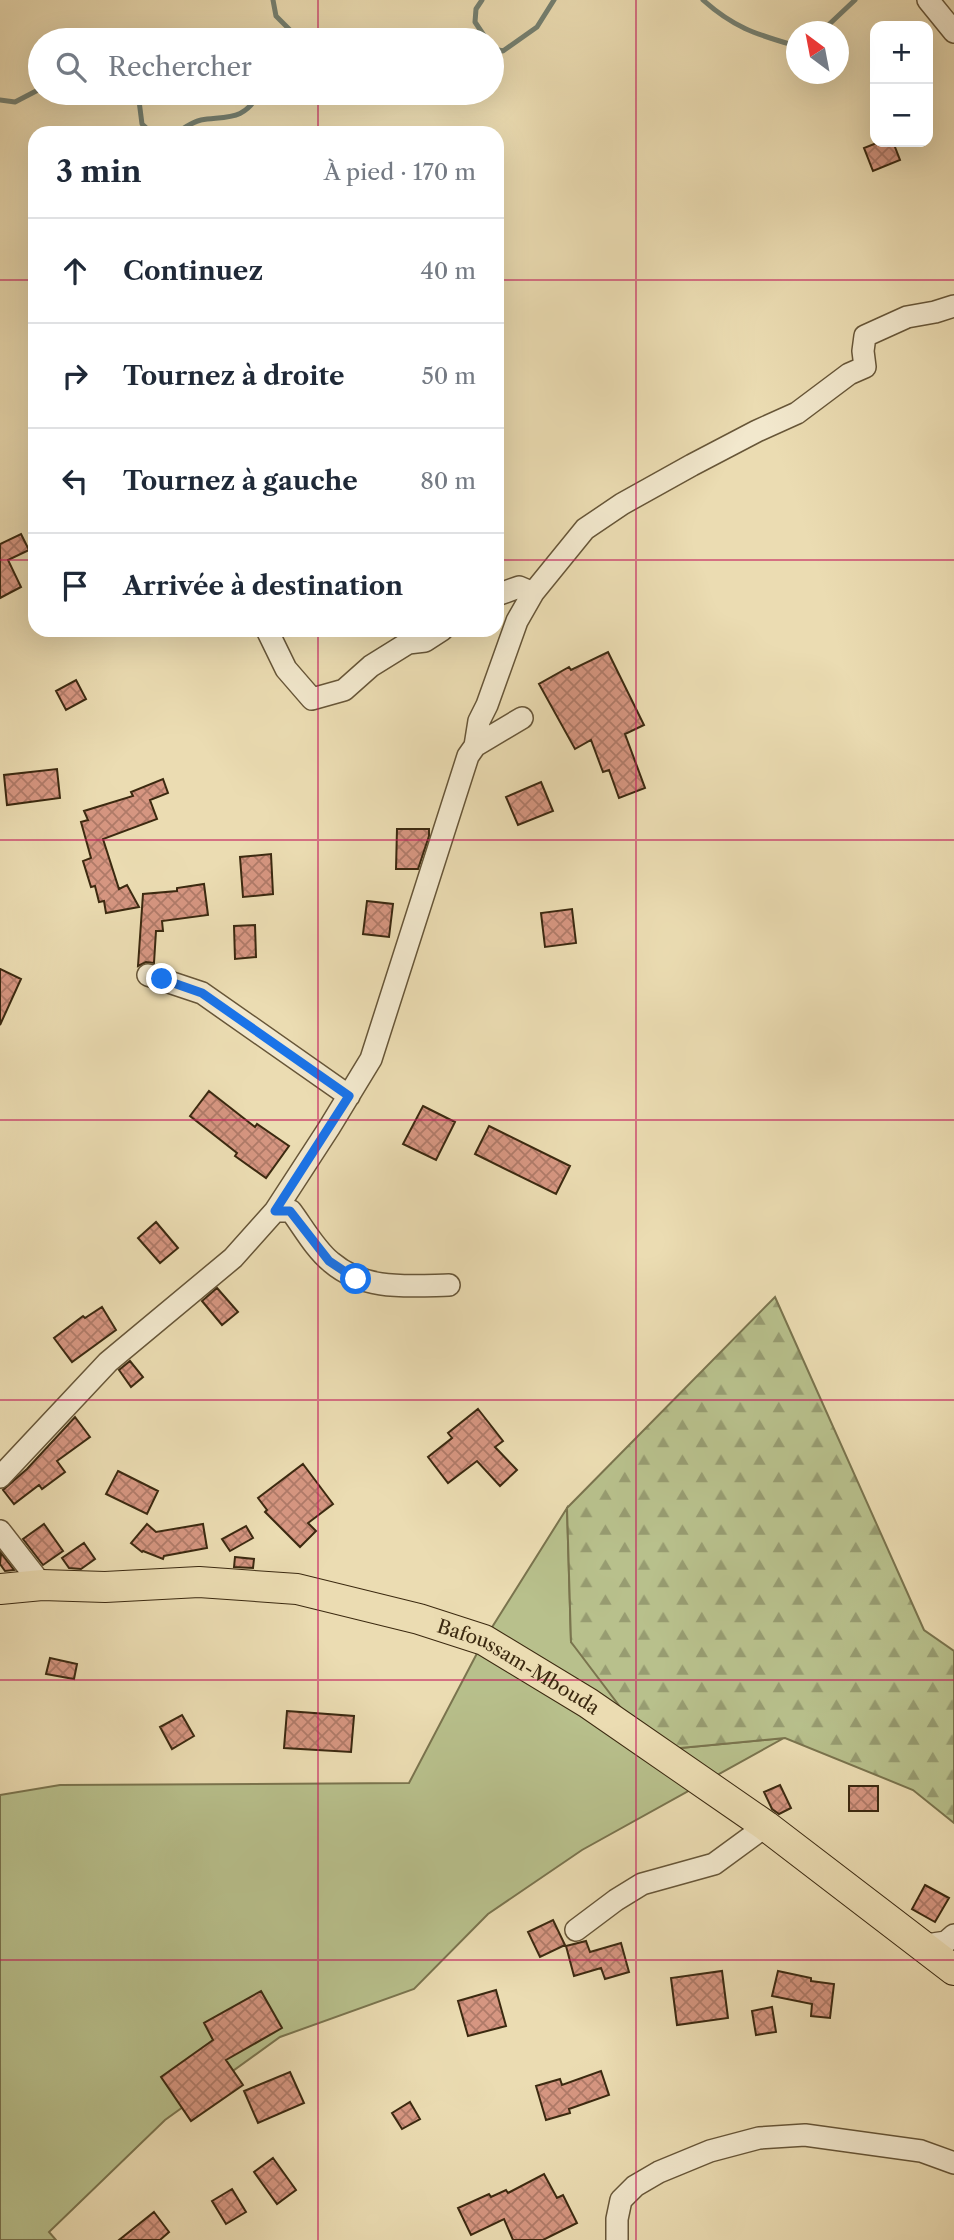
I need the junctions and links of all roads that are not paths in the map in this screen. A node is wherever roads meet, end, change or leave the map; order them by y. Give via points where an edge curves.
1 (928, 0) edge
2 (954, 32) edge
3 (954, 306) edge
4 (504, 592) edge
5 (533, 593) junction
6 (270, 637) edge
7 (431, 637) edge
8 (522, 719) dead end
9 (475, 746) junction
10 (148, 975) dead end
11 (349, 1096) junction
12 (275, 1211) junction
13 (449, 1285) dead end
14 (0, 1478) edge
15 (0, 1531) edge
16 (42, 1585) junction
17 (0, 1589) edge
18 (766, 1826) junction
19 (576, 1930) dead end
20 (954, 1935) edge
21 (920, 1946) junction
22 (954, 1970) edge
23 (954, 2163) edge
24 (617, 2240) edge

1 - 2 street
3 - 5 street via 907,317 865,336 865,367 797,414 692,465 585,529
4 - 5 street via 519,587
5 - 9 street via 517,621 479,721
6 - 7 street via 286,669 313,699 344,690 408,643
8 - 9 street
9 - 11 street via 371,1059
10 - 11 street via 202,993
11 - 12 street
12 - 13 street via 290,1211 329,1261 356,1279 387,1286
12 - 14 street via 233,1258 108,1362
15 - 16 street
16 - 17 highway, Bafoussam-Mbouda
16 - 18 highway, Bafoussam-Mbouda via 199,1582 297,1589 484,1640 588,1703
18 - 19 street via 714,1864 642,1884
18 - 21 highway, Bafoussam-Mbouda
20 - 21 street via 946,1942
21 - 22 highway, Bafoussam-Mbouda
23 - 24 street via 921,2151 805,2135 759,2138 710,2151 635,2186 621,2200

